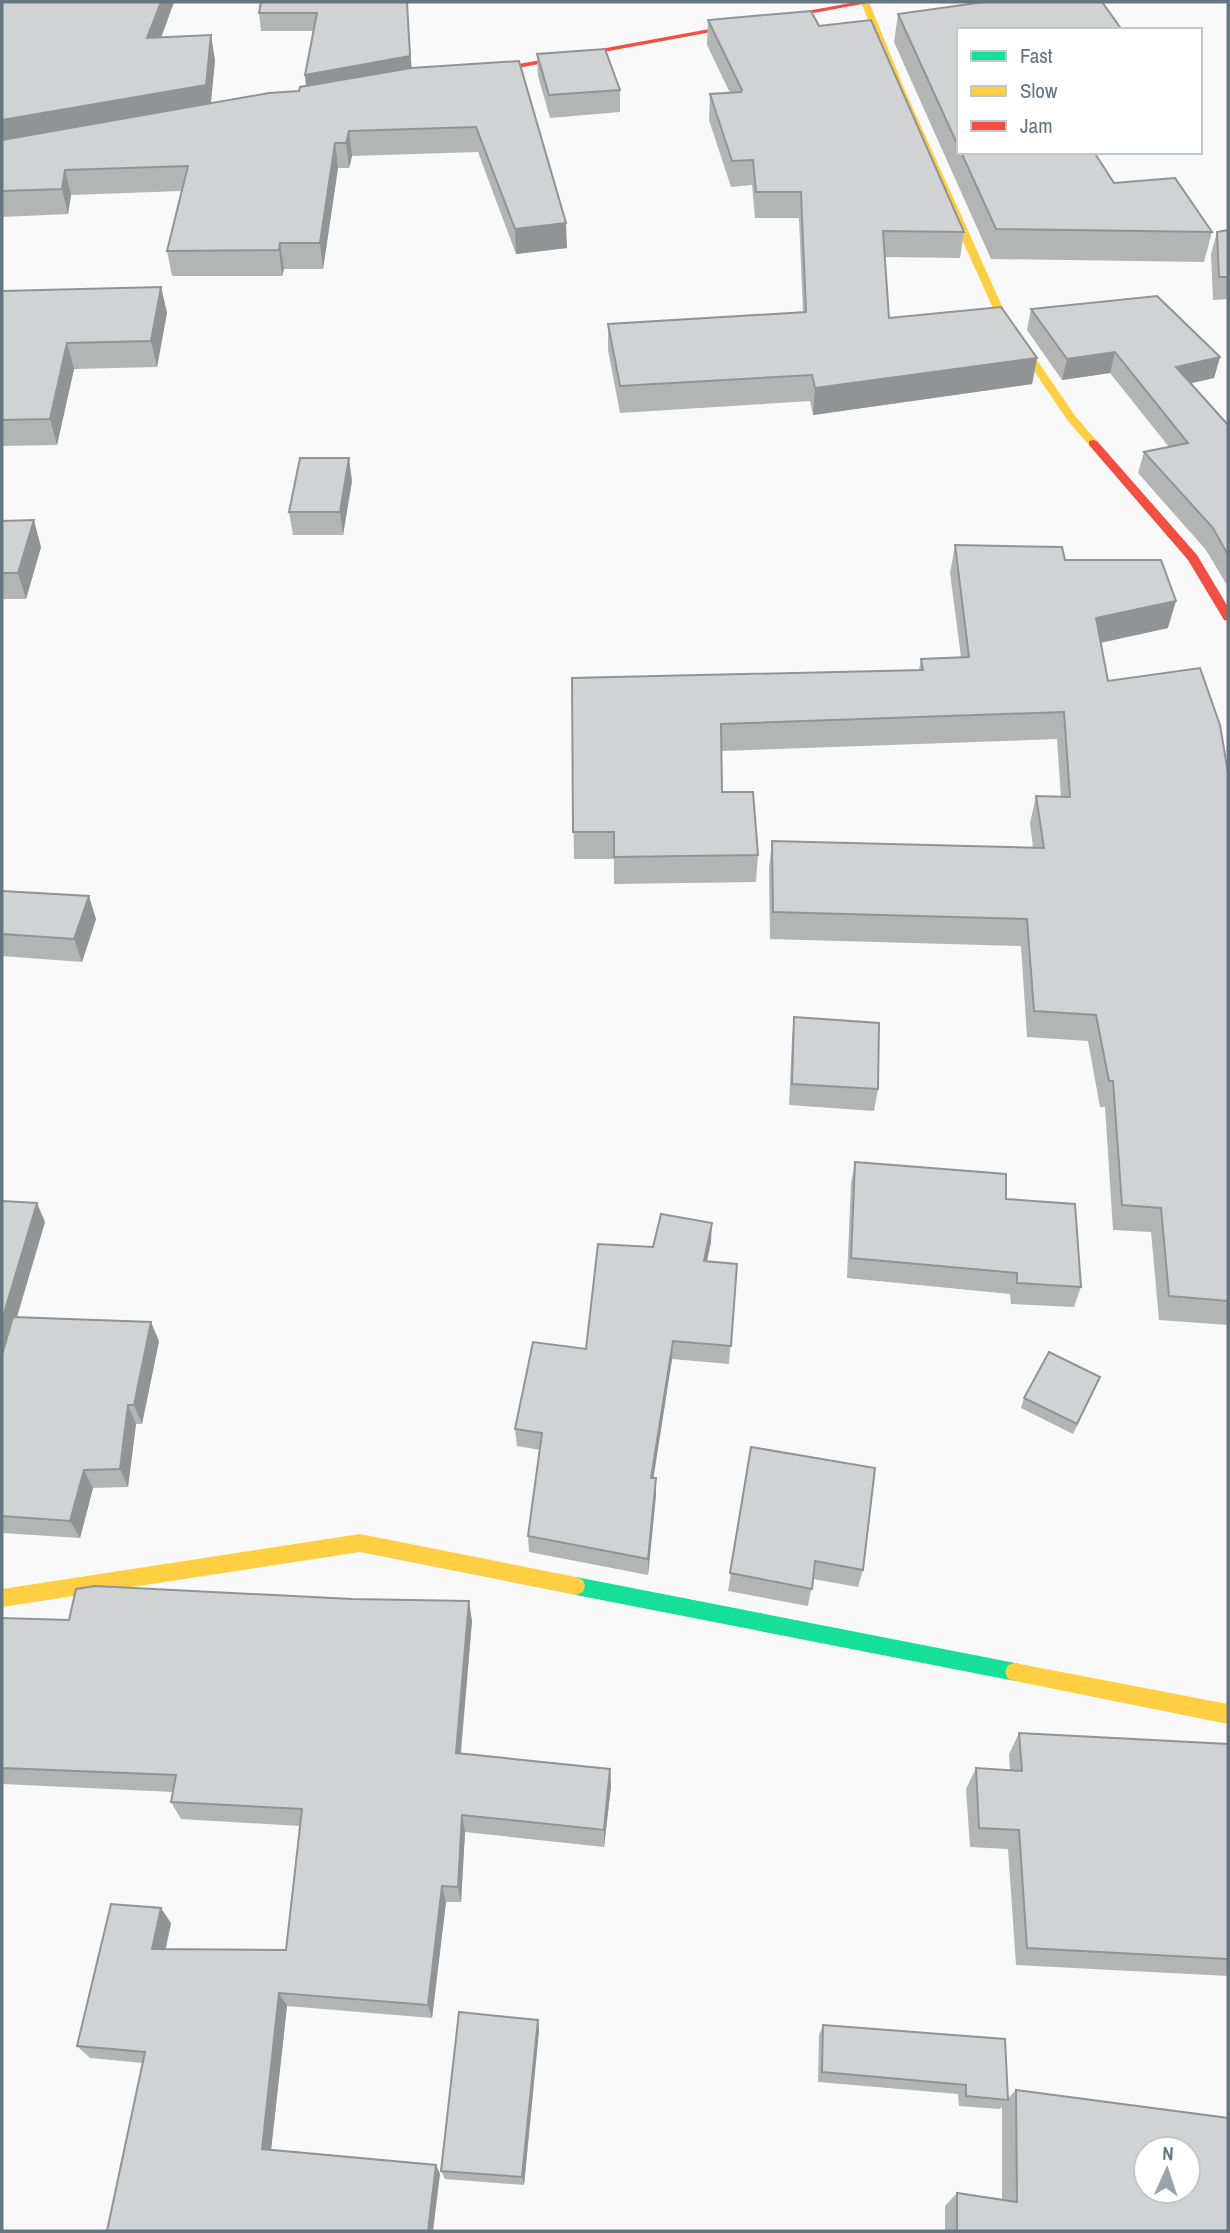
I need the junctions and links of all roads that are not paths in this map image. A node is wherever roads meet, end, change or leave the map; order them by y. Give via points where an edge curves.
1 (866, 3) edge
2 (454, 77) edge
3 (1228, 617) edge
4 (2, 1598) edge
5 (1228, 1714) edge

1 - 2 street
1 - 3 street via 901,93 1001,314 1072,419 1193,558
4 - 5 street via 360,1543

